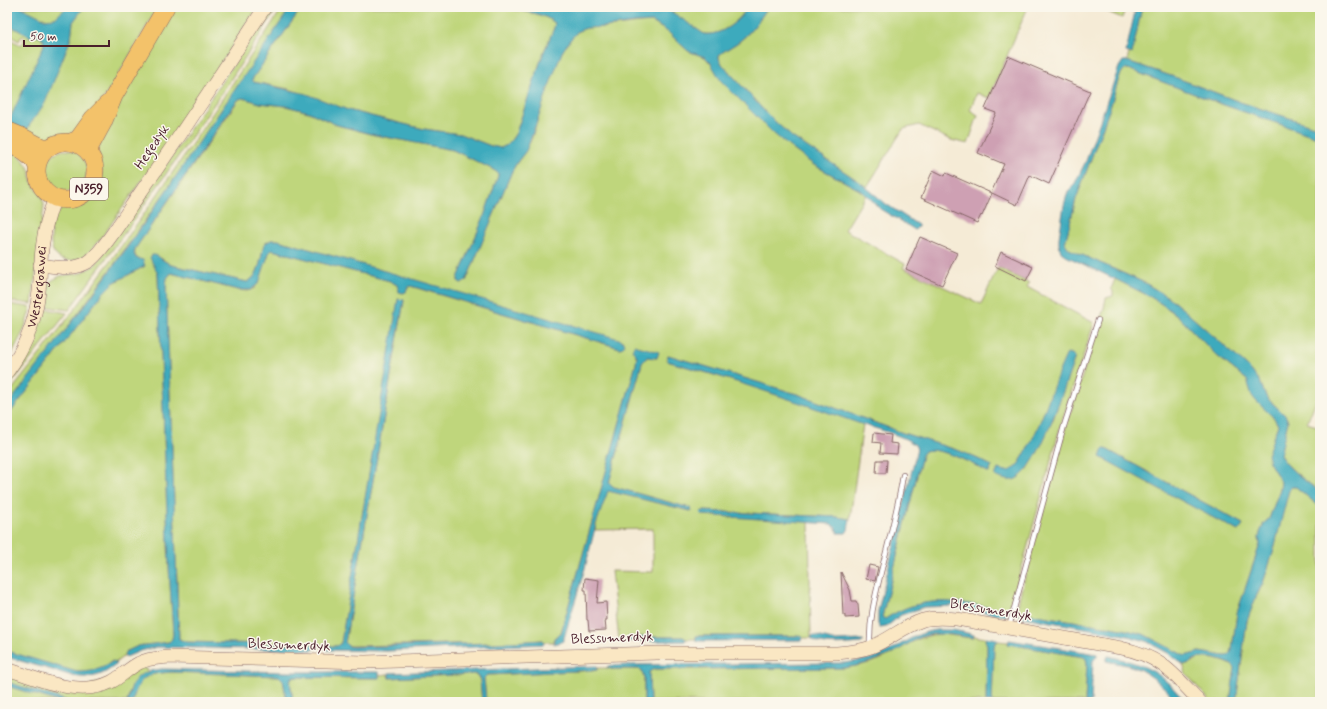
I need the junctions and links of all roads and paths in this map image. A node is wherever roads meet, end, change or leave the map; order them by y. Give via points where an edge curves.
1 (166, 7) edge
2 (266, 7) edge
3 (114, 96) junction
4 (7, 130) edge
5 (7, 138) edge
6 (70, 142) junction
7 (26, 146) junction
8 (49, 147) junction
9 (90, 153) junction
10 (37, 167) junction
11 (55, 198) junction
12 (40, 265) junction
13 (1098, 320) dead end
14 (7, 372) edge
15 (903, 475) dead end
16 (1008, 628) junction
17 (870, 647) junction
18 (7, 669) edge
19 (1200, 702) edge

1 - 3 highway
2 - 12 street, Hegedyk via 169,152 93,258 71,268
3 - 6 highway via 78,139
3 - 9 highway via 90,147
4 - 7 highway, N359 via 19,135
5 - 7 highway, N359
6 - 8 highway
6 - 9 highway
7 - 8 highway, N359
7 - 10 highway, N359
8 - 10 highway via 41,156
9 - 11 highway, N359 via 94,160 95,175 89,189 70,200
10 - 11 highway, N359 via 39,182 43,189
11 - 12 street, Westergoawei via 46,224
12 - 14 street, Westergoawei via 35,312 23,347
13 - 16 lane via 1064,426
15 - 17 lane via 870,622
16 - 17 street, Blessumerdyk via 956,619 923,620
16 - 19 street, Blessumerdyk via 1121,648 1152,657 1168,668
17 - 18 street, Blessumerdyk via 837,653 657,653 365,662 169,657 140,662 113,681 89,688 60,685

